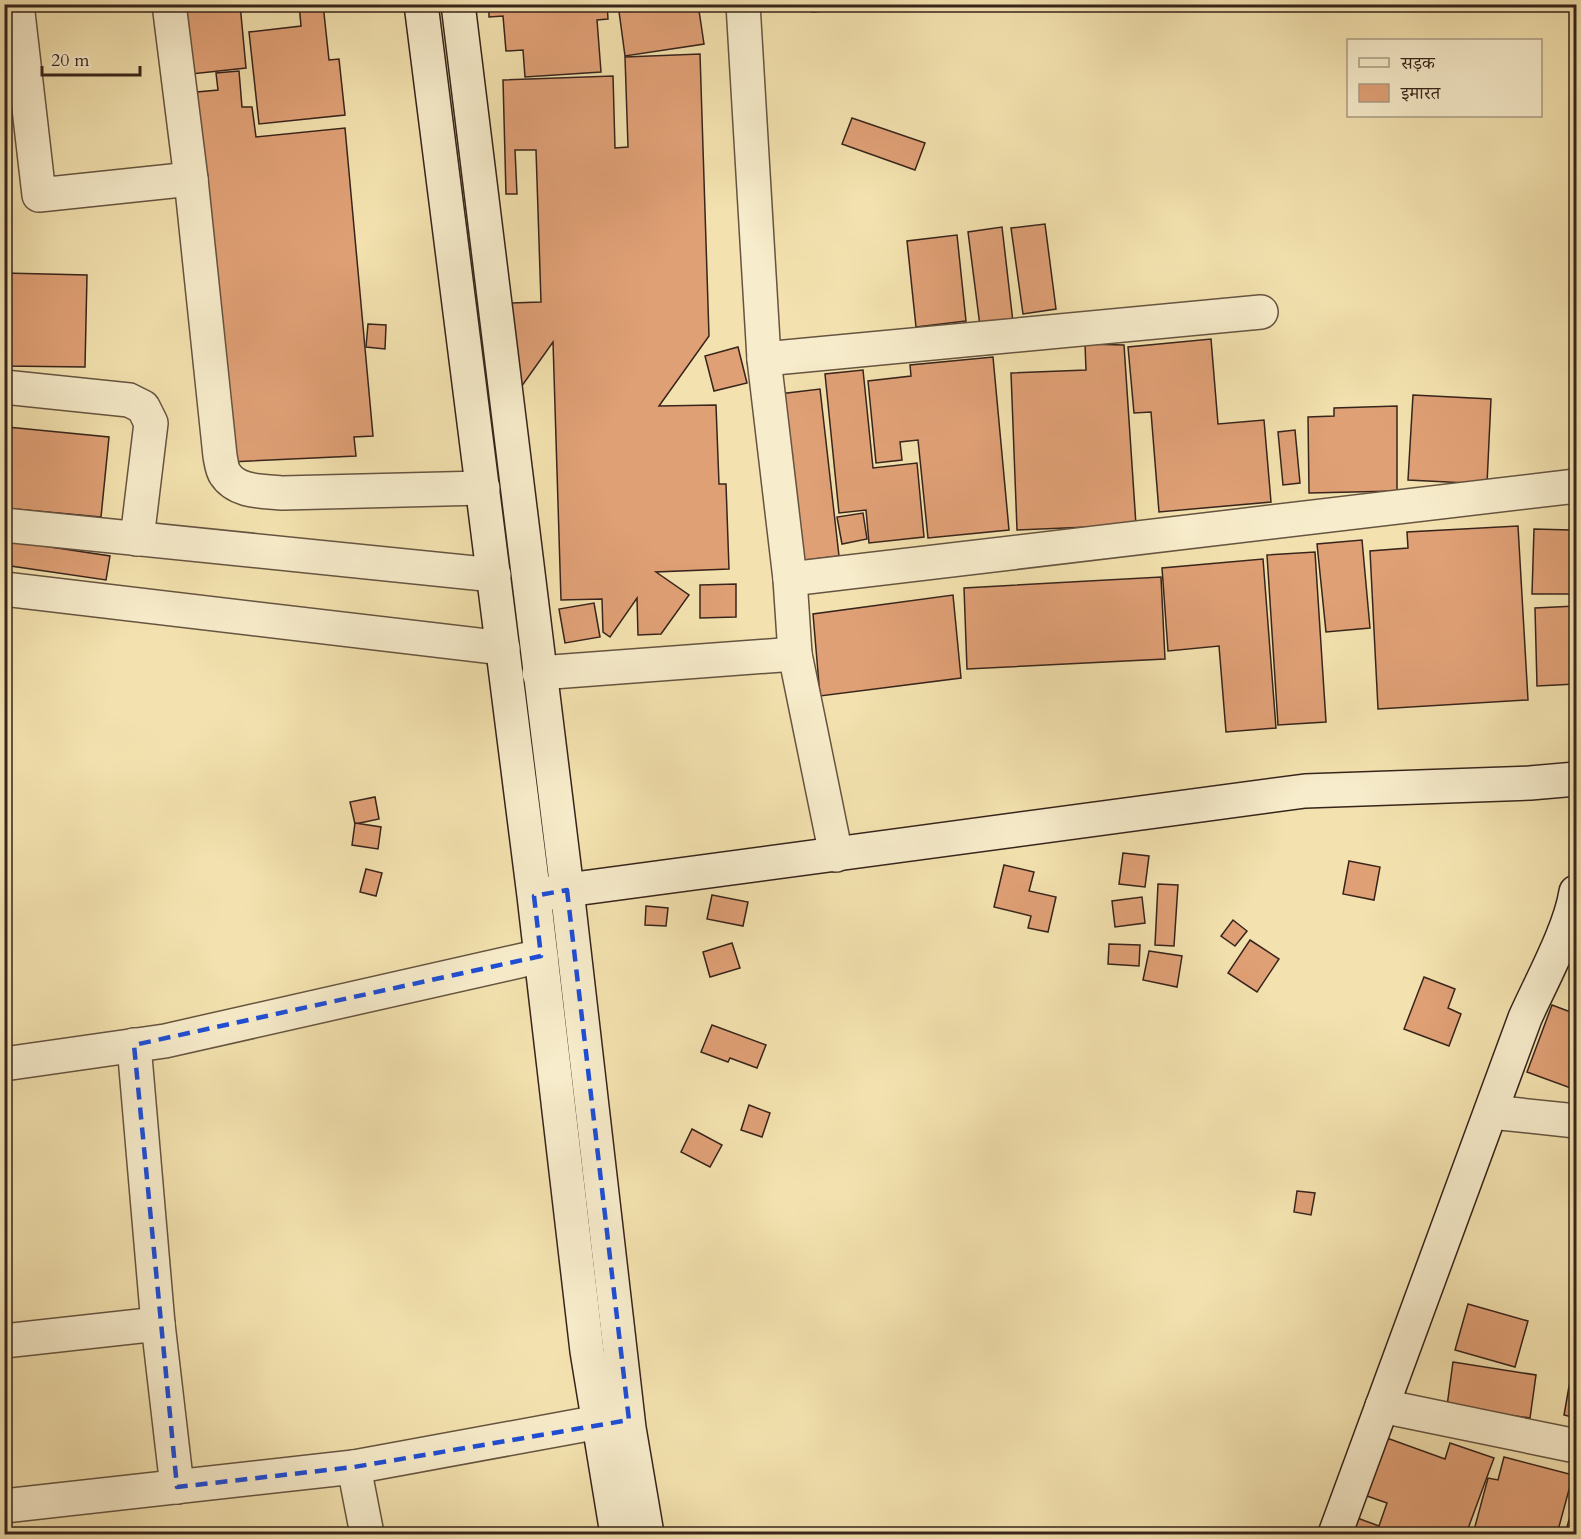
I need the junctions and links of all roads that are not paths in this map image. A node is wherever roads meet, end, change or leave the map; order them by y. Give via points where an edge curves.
1 (17, 4) edge
2 (169, 4) edge
3 (421, 4) edge
4 (458, 4) edge
5 (743, 4) edge
6 (15, 71) edge
7 (191, 179) junction
8 (1261, 312) dead end
9 (764, 359) junction
10 (4, 387) edge
11 (1576, 486) edge
12 (483, 488) junction
13 (4, 525) edge
14 (137, 539) junction
15 (494, 575) junction
16 (790, 579) junction
17 (4, 589) edge
18 (503, 648) junction
19 (795, 654) junction
20 (539, 673) junction
21 (1576, 779) edge
22 (836, 855) junction
23 (567, 890) junction
24 (1576, 892) edge
25 (534, 897) junction
26 (541, 956) junction
27 (134, 1046) junction
28 (4, 1064) edge
29 (1491, 1112) junction
30 (1576, 1121) edge
31 (158, 1324) junction
32 (4, 1341) edge
33 (1382, 1406) junction
34 (614, 1421) junction
35 (1576, 1446) edge
36 (354, 1467) junction
37 (177, 1487) junction
38 (4, 1506) edge
39 (368, 1534) edge
40 (617, 1534) edge
41 (647, 1534) edge
42 (1335, 1534) edge

1 - 6 street
2 - 7 street
3 - 12 street
4 - 20 street
5 - 9 street
6 - 7 street via 39,195
7 - 12 street via 225,475 239,487 283,493
8 - 9 street
9 - 16 street
10 - 14 street via 129,400 143,407 151,423
11 - 16 street
12 - 15 street
13 - 14 street
14 - 15 street
15 - 18 street
16 - 19 street
17 - 18 street
18 - 25 street
19 - 20 street
19 - 22 street
20 - 23 street
21 - 22 street via 1305,791
22 - 23 street
23 - 25 street
23 - 34 street
24 - 29 street
25 - 26 street
26 - 27 street
26 - 34 street via 587,1351
27 - 28 street
27 - 31 street
29 - 30 street
29 - 33 street
31 - 32 street
31 - 37 street
33 - 35 street
33 - 42 street
34 - 36 street
34 - 40 street
34 - 41 street
36 - 37 street
36 - 39 street
37 - 38 street

